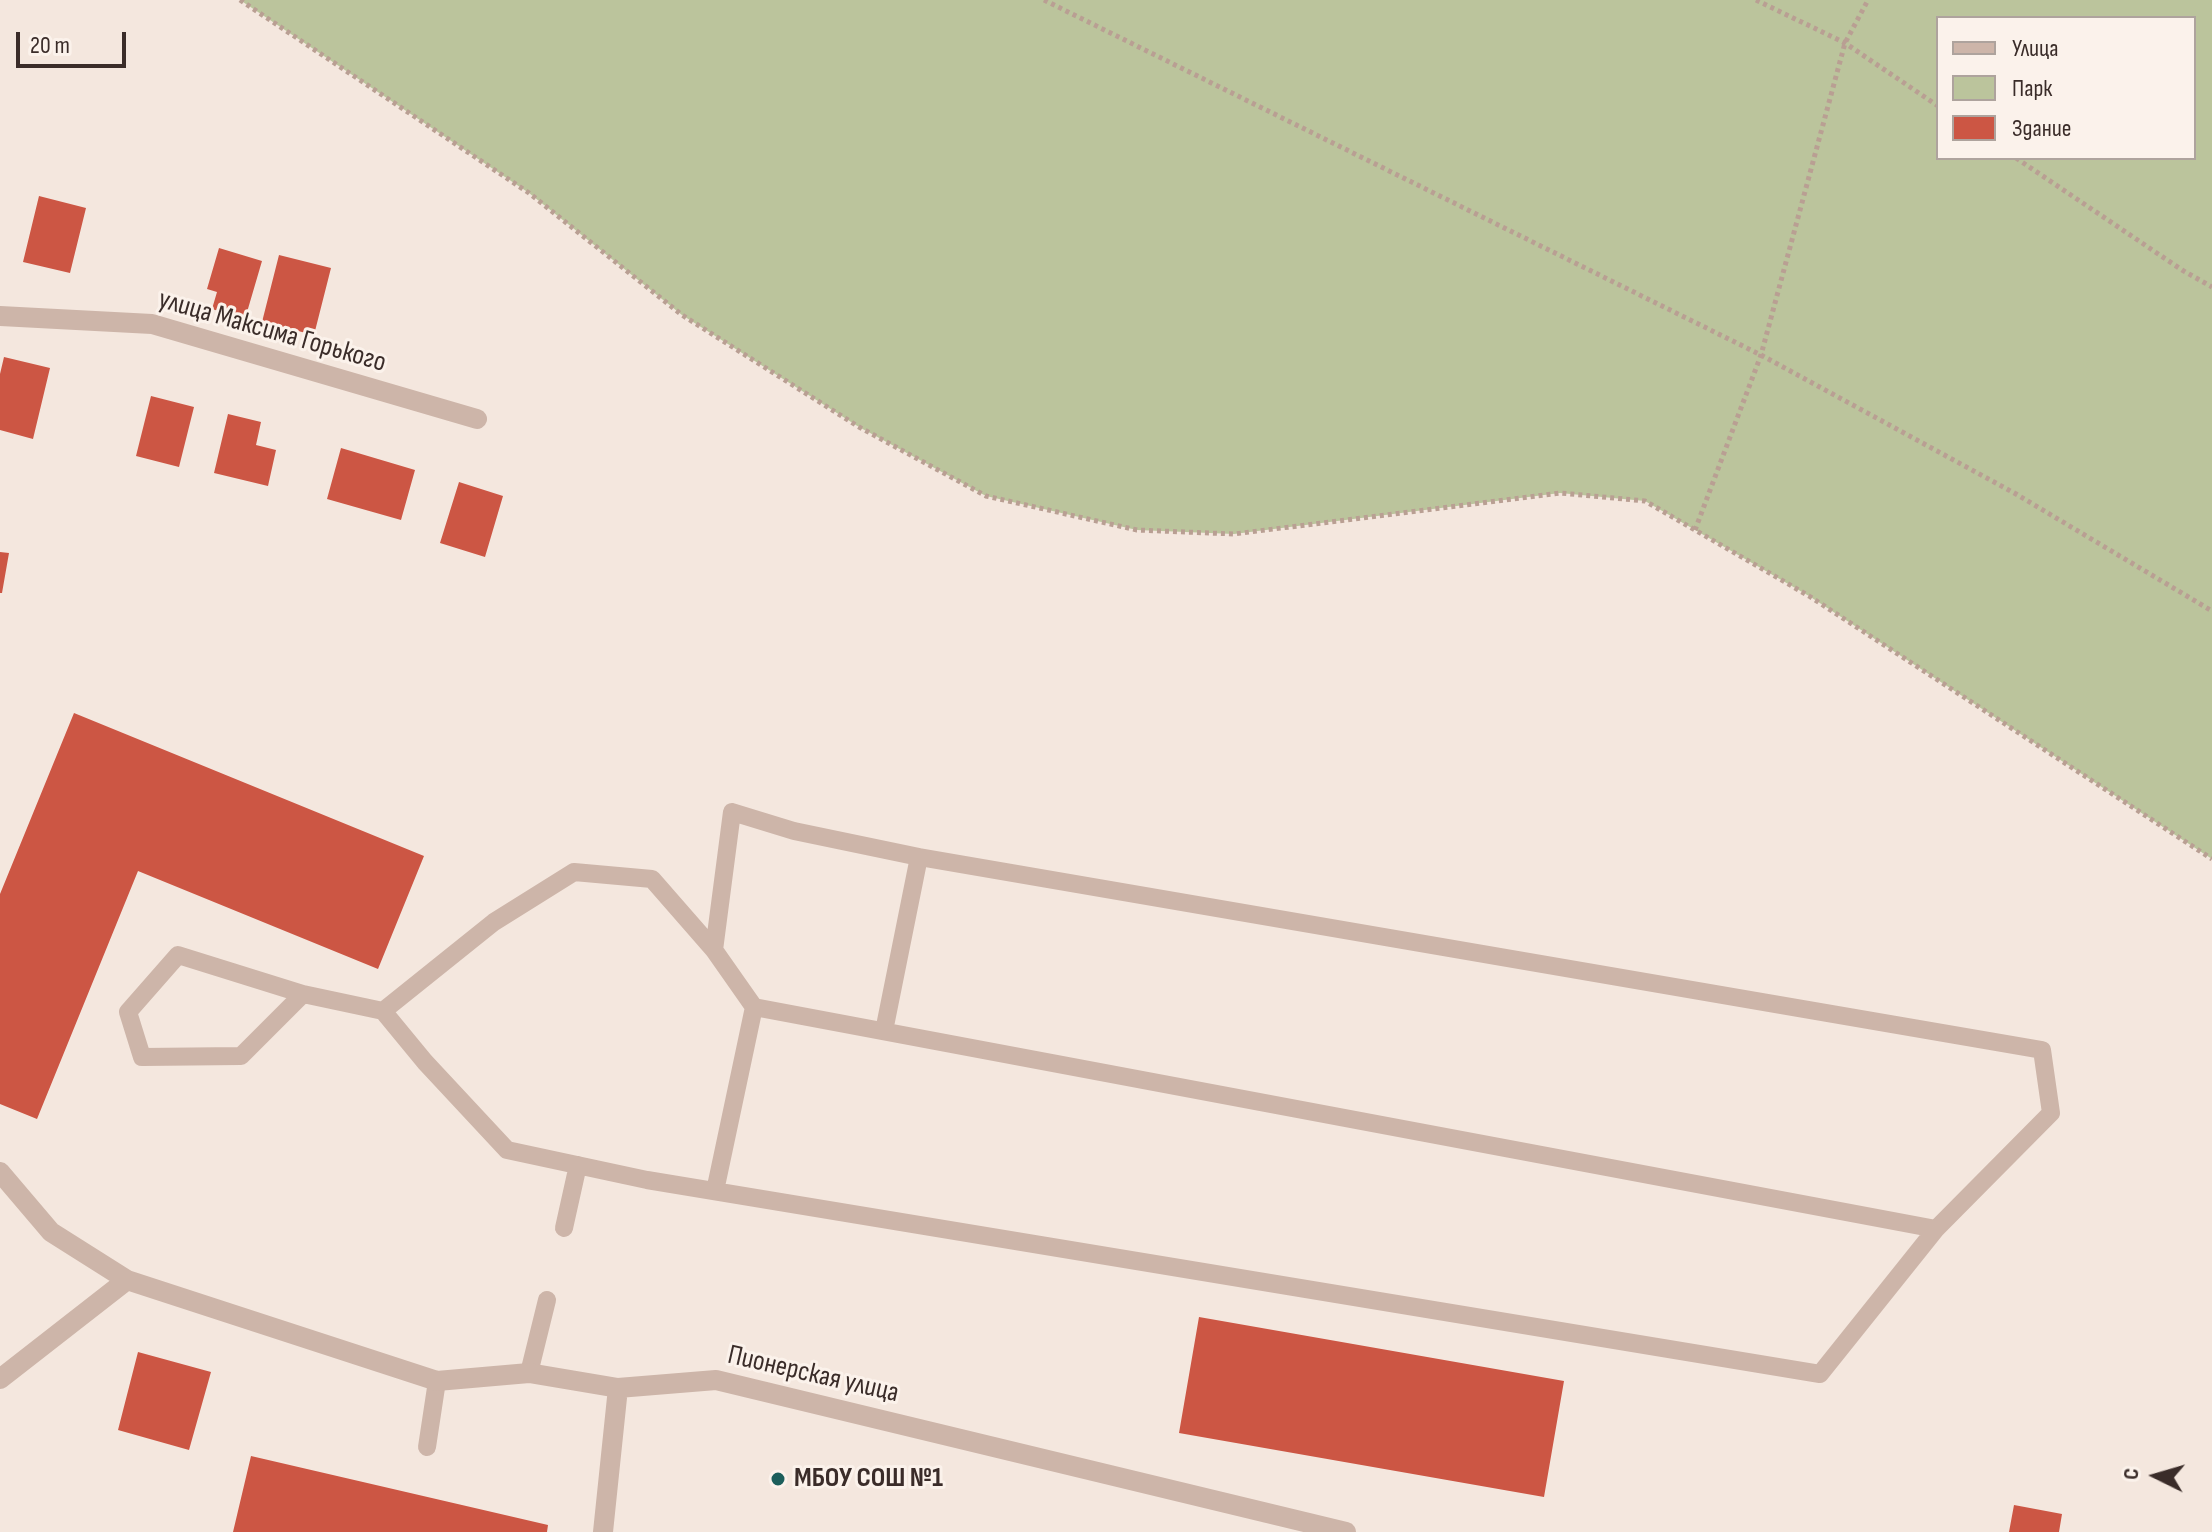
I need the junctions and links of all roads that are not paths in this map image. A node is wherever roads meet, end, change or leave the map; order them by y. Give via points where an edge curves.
1 (0, 316) edge
2 (477, 419) dead end
3 (919, 857) junction
4 (714, 950) junction
5 (303, 994) junction
6 (754, 1007) junction
7 (383, 1011) junction
8 (884, 1031) junction
9 (578, 1165) junction
10 (0, 1172) edge
11 (715, 1191) junction
12 (564, 1228) dead end
13 (1936, 1229) junction
14 (127, 1280) junction
15 (547, 1300) dead end
16 (529, 1373) junction
17 (0, 1379) edge
18 (437, 1381) junction
19 (618, 1388) junction
20 (427, 1447) dead end
21 (603, 1532) edge
22 (1346, 1532) edge

1 - 2 street, улица Максима Горького via 152,324
3 - 4 lane via 732,812
3 - 8 lane
3 - 13 lane via 2042,1050 2051,1113
4 - 6 lane
4 - 7 lane via 652,879 574,872 494,922
5 - 5 lane via 178,955 128,1012 142,1057 241,1056
5 - 7 lane
6 - 8 lane
6 - 11 lane
7 - 9 lane via 507,1150
8 - 13 lane
9 - 11 lane
9 - 12 lane
10 - 14 street, Пионерская улица via 51,1232
11 - 13 lane via 1820,1374
14 - 17 street
14 - 18 street, Пионерская улица
15 - 16 lane
16 - 18 street, Пионерская улица
16 - 19 street, Пионерская улица
18 - 20 lane
19 - 21 street
19 - 22 street, Пионерская улица via 716,1380

